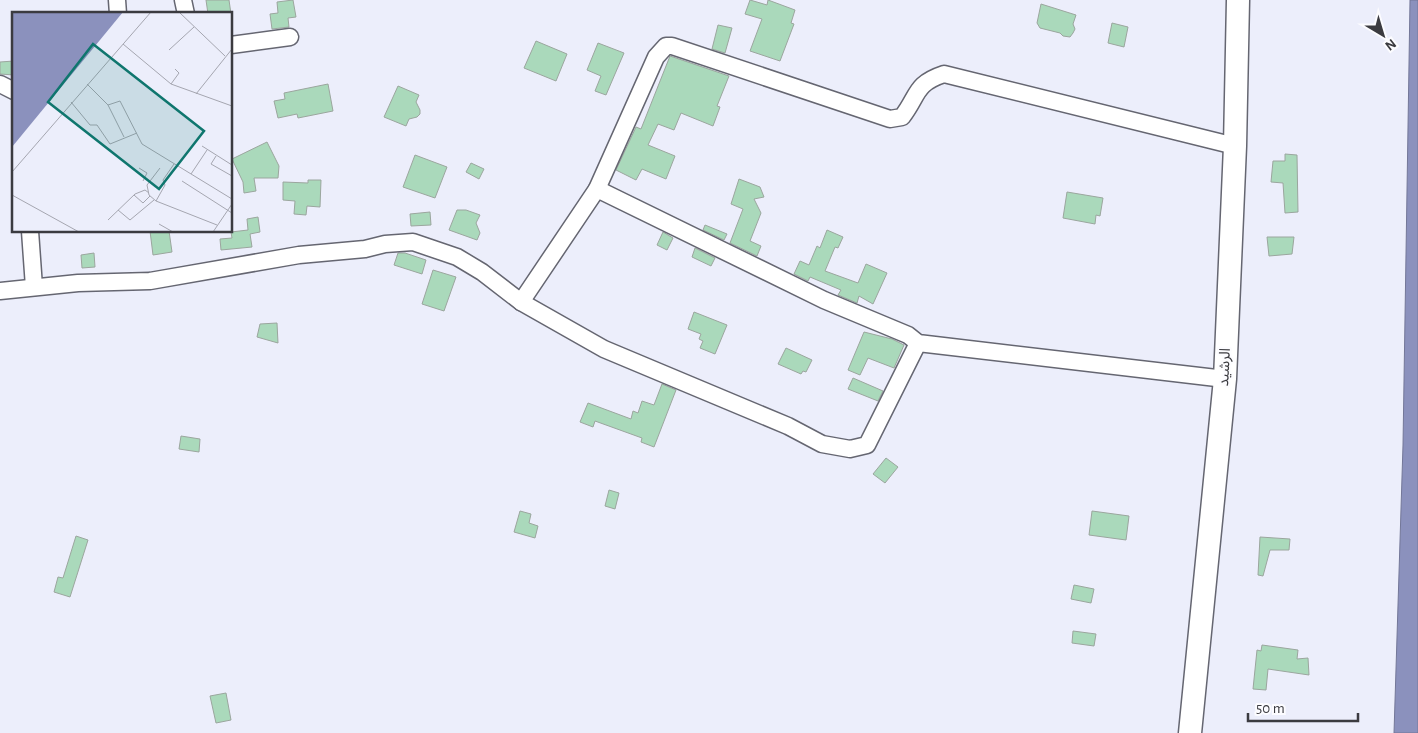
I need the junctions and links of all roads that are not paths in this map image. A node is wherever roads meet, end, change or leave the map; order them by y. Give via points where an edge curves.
1 (1238, 0) edge
2 (290, 37) dead end
3 (232, 45) edge
4 (0, 84) edge
5 (12, 90) edge
6 (1235, 146) junction
7 (597, 189) junction
8 (30, 232) edge
9 (34, 286) junction
10 (0, 291) edge
11 (520, 302) junction
12 (918, 343) junction
13 (1224, 379) junction
14 (1190, 733) edge

1 - 6 main road, الرشيد
2 - 3 street
4 - 5 street
6 - 7 street via 944,74 924,83 902,117 890,120 666,46 656,57
6 - 13 main road, الرشيد
7 - 11 street
7 - 12 street
8 - 9 street
9 - 10 street
9 - 11 street via 150,281 299,255 365,250 385,244 413,242 457,257
11 - 12 street via 604,350 788,426 822,444 850,449 867,445
12 - 13 street
13 - 14 main road, الرشيد

